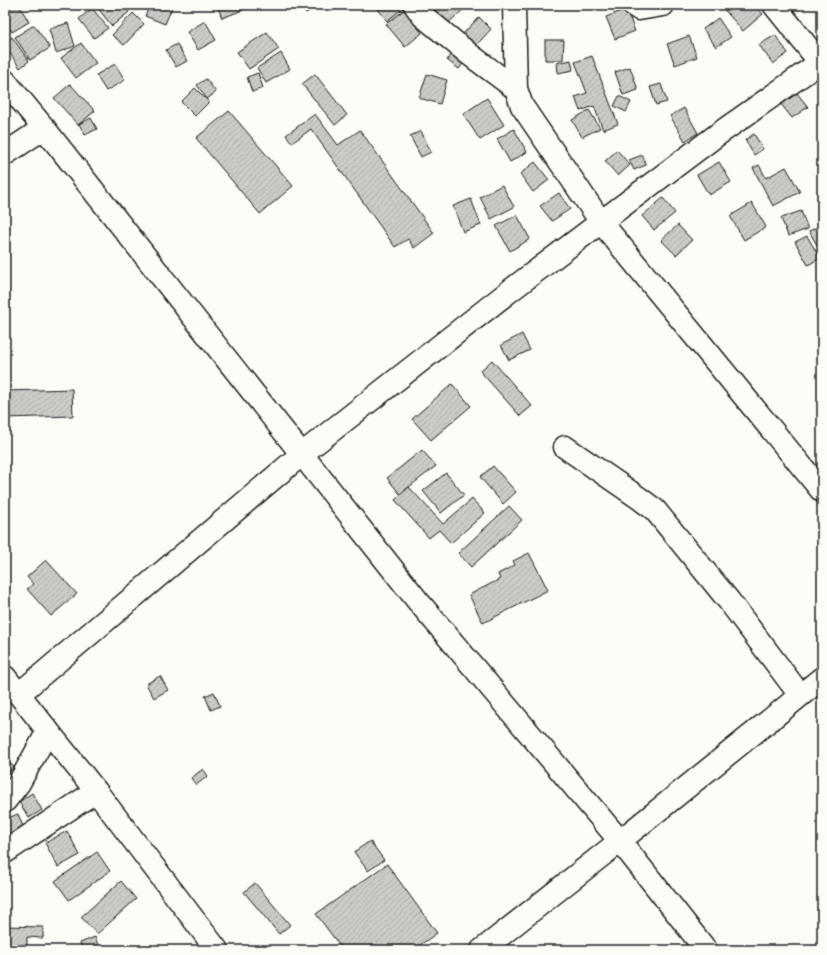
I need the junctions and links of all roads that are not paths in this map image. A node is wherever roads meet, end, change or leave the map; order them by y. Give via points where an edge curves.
1 (415, 5) edge
2 (633, 5) edge
3 (663, 5) edge
4 (774, 5) edge
5 (517, 7) edge
6 (821, 63) edge
7 (5, 81) edge
8 (516, 89) junction
9 (44, 128) junction
10 (5, 154) edge
11 (601, 222) junction
12 (565, 447) dead end
13 (302, 454) junction
14 (822, 490) edge
15 (5, 678) edge
16 (822, 678) edge
17 (19, 694) junction
18 (800, 695) junction
19 (48, 731) junction
20 (96, 791) junction
21 (5, 801) edge
22 (620, 840) junction
23 (5, 852) edge
24 (217, 950) edge
25 (482, 950) edge
26 (706, 950) edge

1 - 8 street via 423,16
2 - 3 street via 639,9
4 - 6 street
5 - 8 street
6 - 11 street via 717,135
7 - 9 street
8 - 11 street via 522,106
9 - 10 street
9 - 13 street
11 - 13 street
11 - 14 street
12 - 18 street via 655,510 729,601
13 - 17 street
13 - 22 street via 417,600
15 - 17 street
16 - 18 street
17 - 19 street
18 - 22 street
19 - 20 street
19 - 21 street
20 - 23 street
20 - 24 street
22 - 25 street
22 - 26 street

